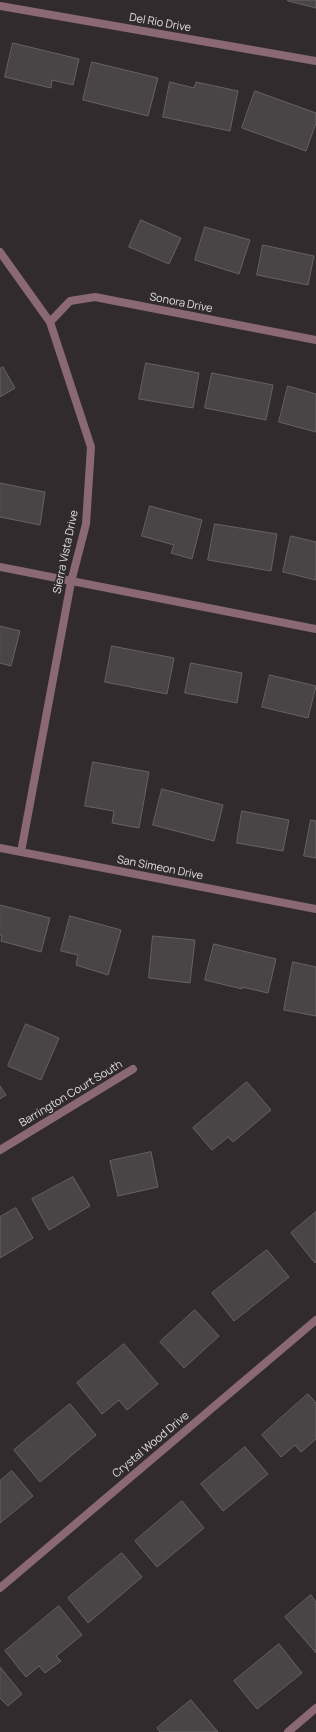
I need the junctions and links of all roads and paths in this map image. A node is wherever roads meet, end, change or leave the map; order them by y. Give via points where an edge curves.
1 (0, 6) edge
2 (316, 61) edge
3 (0, 252) edge
4 (50, 322) junction
5 (316, 340) edge
6 (0, 567) edge
7 (71, 582) junction
8 (316, 629) edge
9 (0, 848) edge
10 (21, 852) junction
11 (316, 909) edge
12 (133, 1069) dead end
13 (0, 1150) edge
14 (316, 1320) edge
15 (0, 1588) edge
16 (316, 1708) edge
17 (288, 1732) edge

1 - 2 street, Del Rio Drive
3 - 4 street, Sierra Vista Drive
4 - 5 street, Sonora Drive via 70,301 95,297
4 - 7 street, Sierra Vista Drive via 91,447 86,524
6 - 7 street
7 - 8 street
7 - 10 street, Sierra Vista Drive
9 - 10 street, San Simeon Drive
10 - 11 street, San Simeon Drive
12 - 13 street, Barrington Court South
14 - 15 street, Crystal Wood Drive
16 - 17 street

